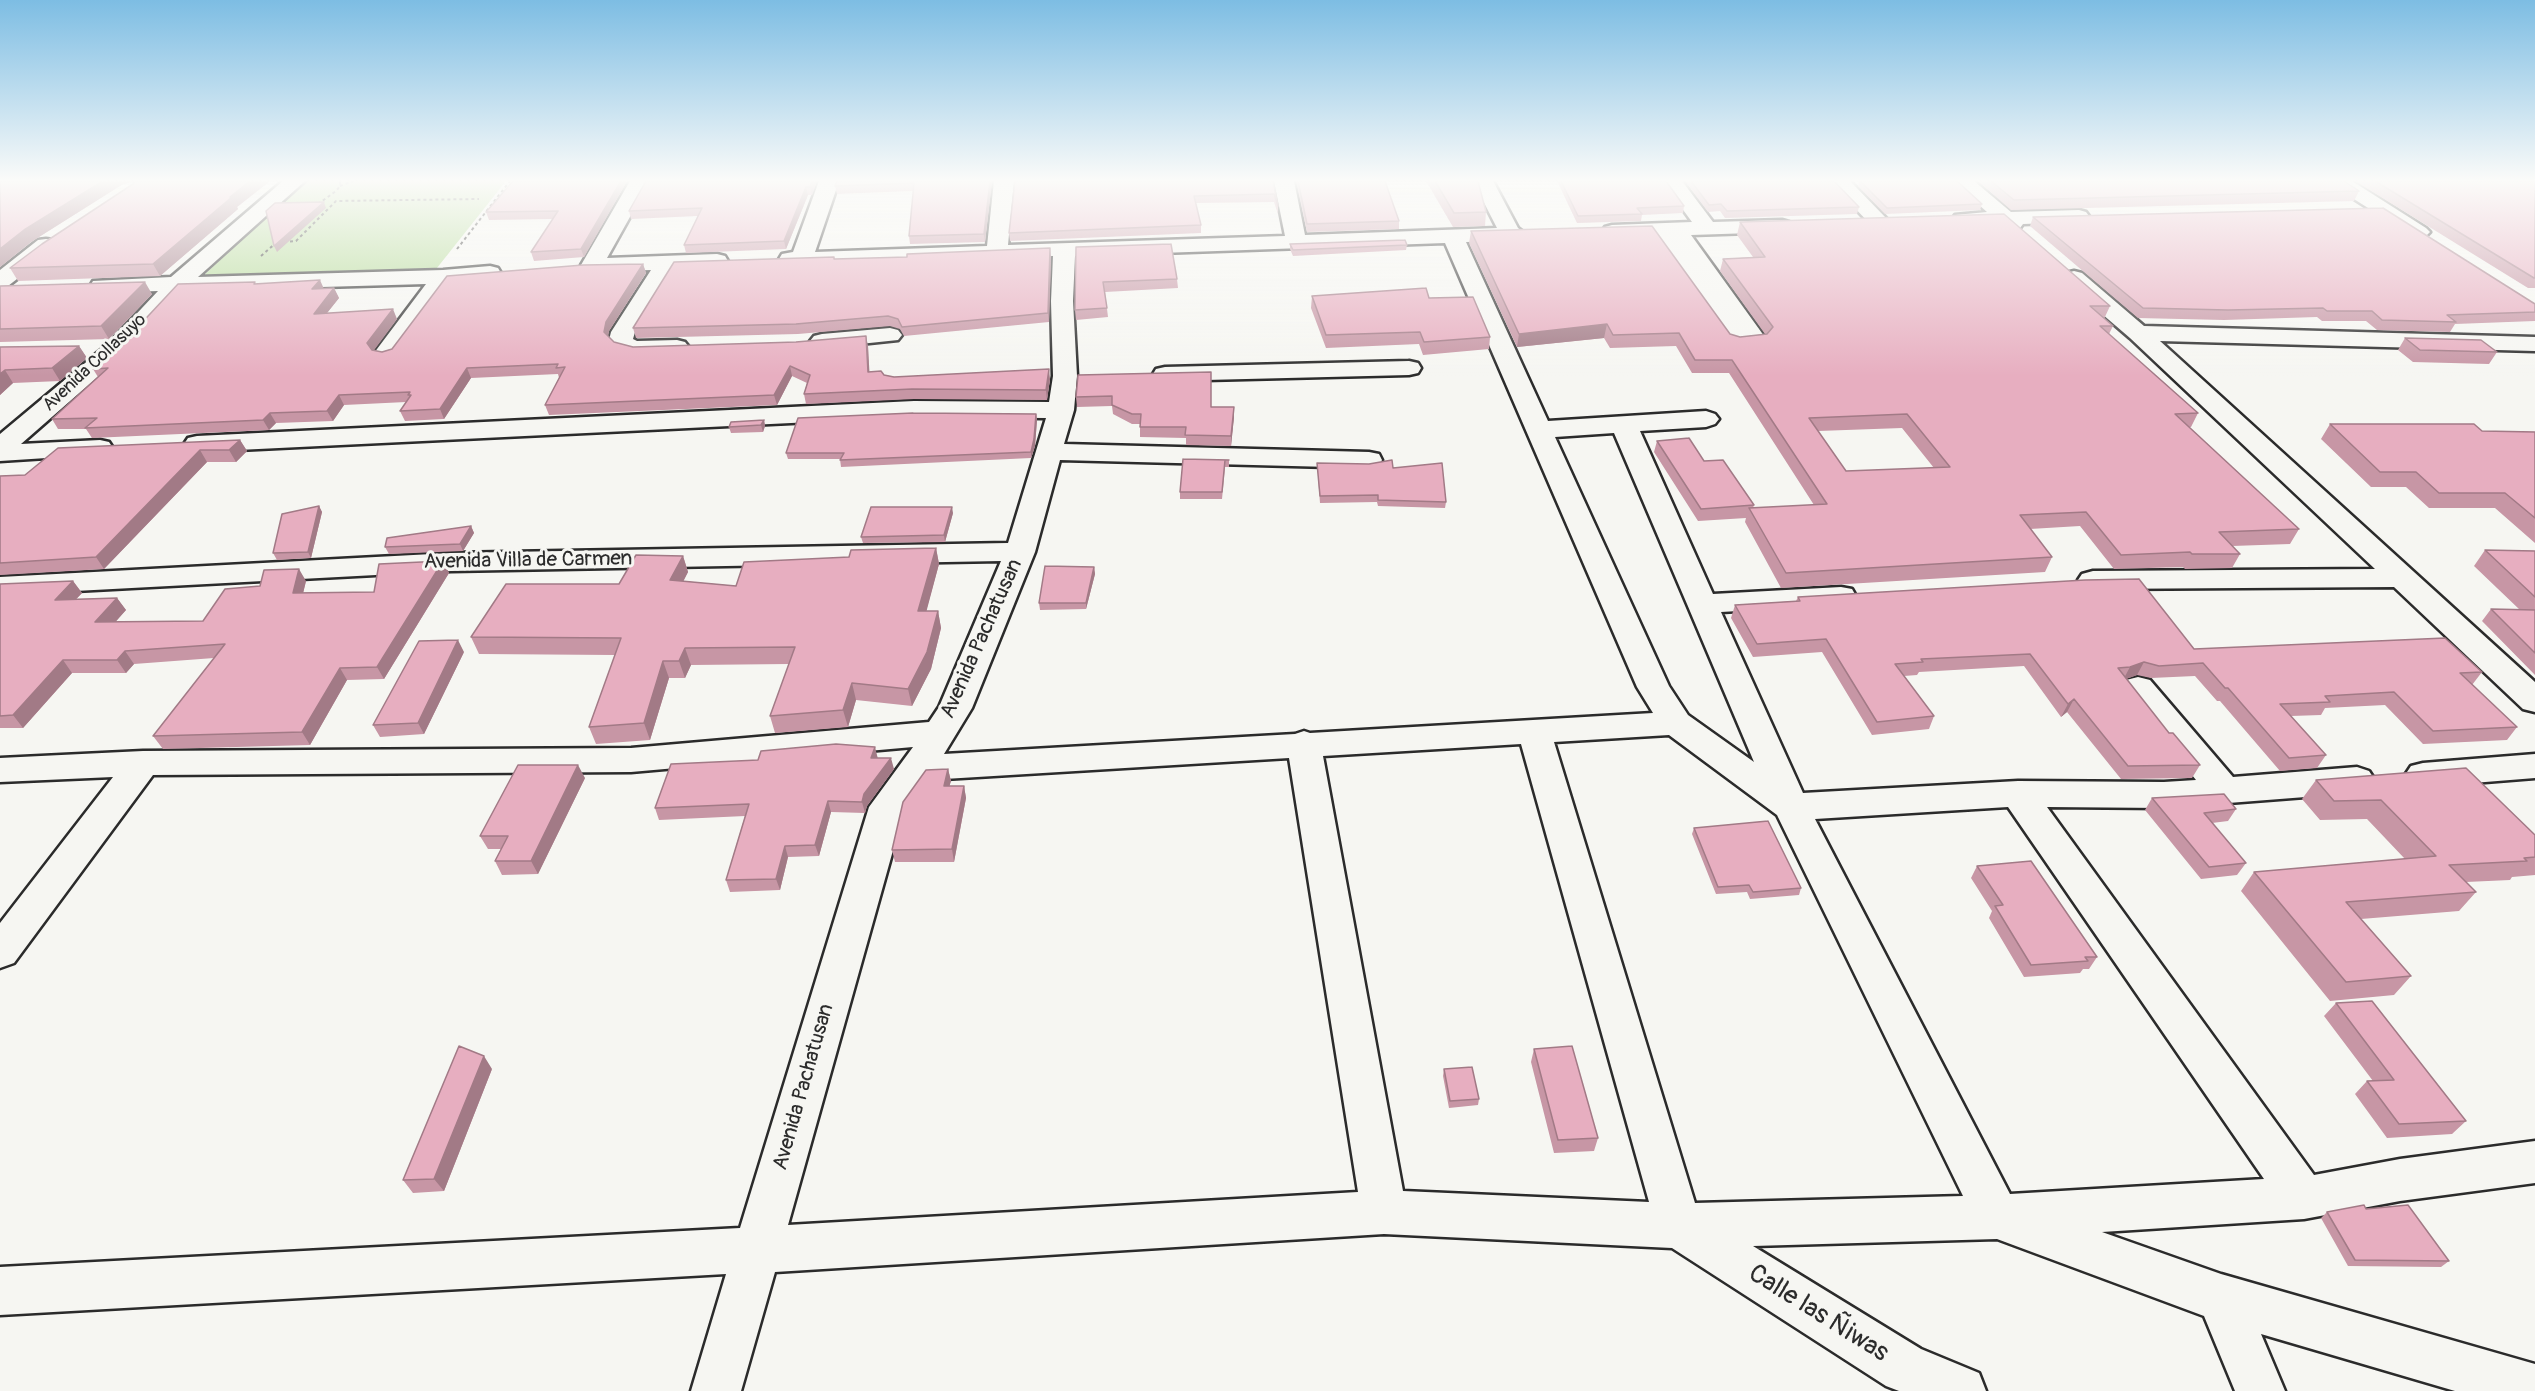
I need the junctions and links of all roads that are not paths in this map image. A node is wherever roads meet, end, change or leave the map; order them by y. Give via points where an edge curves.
1 (45, 246) edge
2 (221, 246) edge
3 (603, 246) edge
4 (806, 246) edge
5 (997, 246) edge
6 (1144, 246) edge
7 (1457, 246) edge
8 (1678, 246) edge
9 (1680, 246) edge
10 (1064, 249) junction
11 (997, 250) junction
12 (802, 258) junction
13 (768, 260) edge
14 (734, 261) edge
15 (666, 263) junction
16 (2058, 264) edge
17 (592, 266) junction
18 (569, 267) edge
19 (512, 272) edge
20 (443, 277) junction
21 (0, 281) edge
22 (177, 284) junction
23 (83, 287) edge
24 (24, 289) edge
25 (0, 290) edge
26 (2138, 333) junction
27 (890, 336) dead end
28 (798, 343) edge
29 (2535, 344) edge
30 (694, 346) edge
31 (117, 348) junction
32 (82, 349) dead end
33 (386, 353) edge
34 (1409, 368) dead end
35 (1148, 374) edge
36 (1064, 380) junction
37 (1706, 419) dead end
38 (1623, 423) junction
39 (1538, 430) junction
40 (176, 445) edge
41 (129, 447) edge
42 (0, 451) edge
43 (1048, 452) junction
44 (1368, 460) dead end
45 (1020, 552) junction
46 (2404, 578) junction
47 (2067, 581) edge
48 (0, 586) edge
49 (1867, 594) edge
50 (1702, 604) junction
51 (2138, 688) dead end
52 (2535, 701) edge
53 (1676, 723) junction
54 (1534, 731) junction
55 (939, 733) junction
56 (1304, 743) junction
57 (143, 763) junction
58 (2535, 766) edge
59 (918, 768) junction
60 (0, 770) edge
61 (2225, 791) junction
62 (2018, 794) junction
63 (1791, 807) junction
64 (0, 952) edge
65 (2535, 1162) edge
66 (2304, 1198) junction
67 (1384, 1212) junction
68 (1997, 1217) junction
69 (1679, 1226) junction
70 (756, 1250) junction
71 (0, 1292) edge
72 (2221, 1298) junction
73 (2535, 1389) edge
74 (716, 1391) edge
75 (1961, 1391) edge
76 (2260, 1391) edge

1 - 21 street
2 - 22 street, Avenida Collasuyo
3 - 17 street
4 - 12 street
5 - 11 street
6 - 10 street
7 - 39 street
8 - 9 street via 1737,341 1755,340
10 - 11 street
10 - 36 street, Avenida Pachatusan
11 - 12 street
12 - 13 street
14 - 15 street
15 - 17 street
15 - 30 street via 622,332 621,340 636,348
16 - 26 street
17 - 18 street
19 - 20 street
20 - 22 street
20 - 33 street
22 - 23 street
22 - 31 street, Avenida Collasuyo
24 - 25 street
26 - 29 street
26 - 46 street
27 - 28 street
31 - 32 street
31 - 42 street, Avenida Collasuyo
34 - 35 street
36 - 40 street via 914,409
36 - 43 street, Avenida Pachatusan
37 - 38 street
38 - 39 street
38 - 50 street
39 - 53 street via 1653,687
41 - 42 street
43 - 44 street
43 - 45 street, Avenida Pachatusan
45 - 48 street, Avenida Villa de Carmen via 451,562
45 - 55 street, Avenida Pachatusan via 955,708
46 - 47 street
46 - 52 street
49 - 50 street
50 - 63 street
51 - 61 street
53 - 54 street
53 - 63 street
54 - 56 street
54 - 69 street
55 - 57 street via 631,760
55 - 59 street, Avenida Pachatusan
56 - 59 street
56 - 67 street
57 - 60 street
57 - 64 street
58 - 61 street
59 - 70 street, Avenida Pachatusan via 887,807
61 - 62 street via 2164,795
62 - 63 street
62 - 66 street
63 - 68 street
65 - 66 street via 2400,1180
66 - 68 street
67 - 69 street
67 - 70 street
68 - 69 street
68 - 72 street
69 - 75 street, Calle las Ñiwas via 1904,1368
70 - 71 street
70 - 74 street, Avenida Pachatusan
72 - 73 street
72 - 76 street

